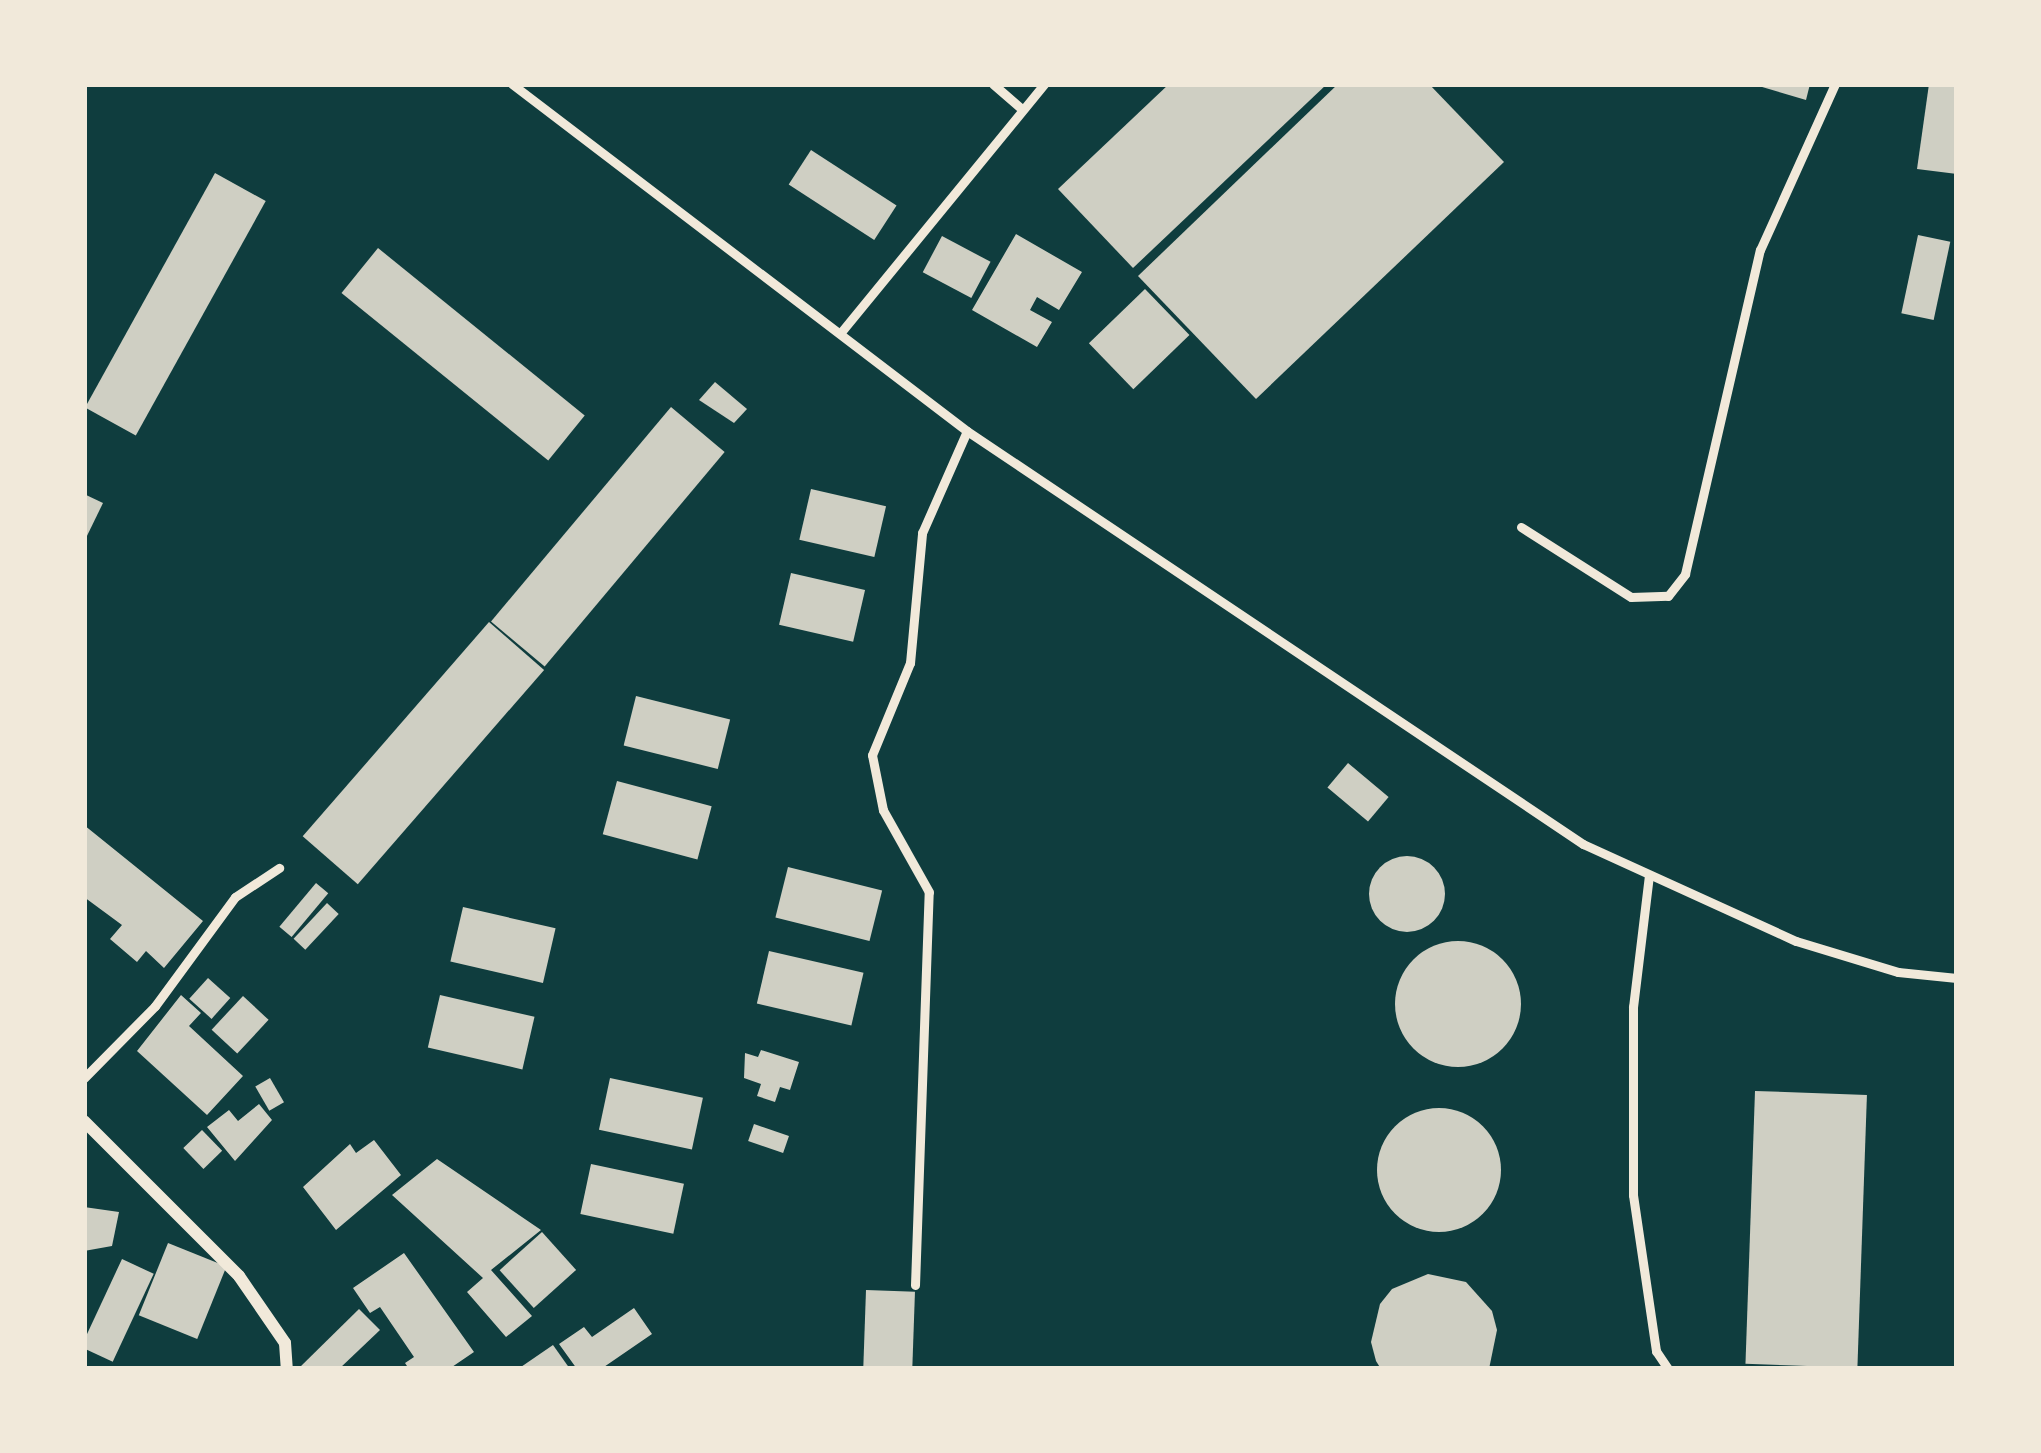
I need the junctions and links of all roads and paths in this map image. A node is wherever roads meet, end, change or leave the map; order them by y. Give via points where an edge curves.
1 (512, 84) edge
2 (993, 84) edge
3 (1044, 84) edge
4 (1835, 84) edge
5 (1022, 109) junction
6 (842, 331) junction
7 (967, 431) junction
8 (1521, 527) dead end
9 (279, 868) dead end
10 (1649, 875) junction
11 (1957, 978) edge
12 (84, 1078) edge
13 (84, 1121) edge
14 (915, 1285) dead end
15 (287, 1369) edge
16 (1668, 1369) edge

1 - 6 lane via 578,142
2 - 5 lane
3 - 5 lane
4 - 8 lane via 1760,250 1684,574 1668,596 1631,597
5 - 6 lane
6 - 7 lane
7 - 10 lane via 1583,844
7 - 14 lane via 922,533 910,663 872,755 883,810 929,892
9 - 12 lane via 235,897 155,1006
10 - 11 lane via 1796,941 1898,972
10 - 16 lane via 1633,1007 1633,1195 1656,1351
13 - 15 street via 239,1276 285,1343

